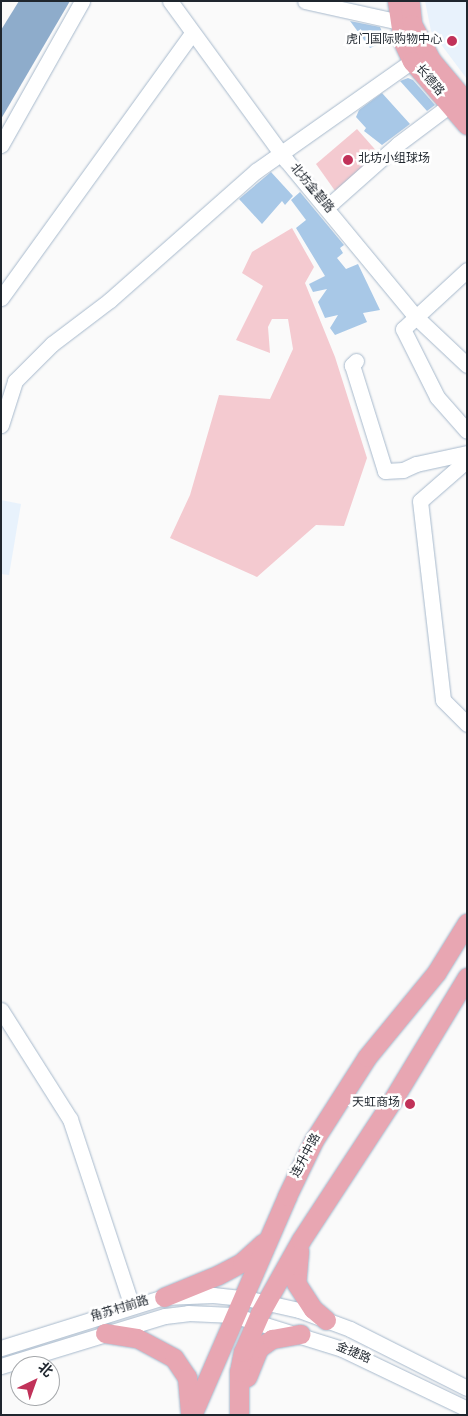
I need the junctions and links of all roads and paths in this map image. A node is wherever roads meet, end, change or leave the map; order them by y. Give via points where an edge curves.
1 (82, 1) edge
2 (170, 1) edge
3 (305, 1) edge
4 (398, 1) edge
5 (410, 1) edge
6 (400, 22) junction
7 (192, 33) junction
8 (412, 61) junction
9 (458, 104) edge
10 (467, 125) edge
11 (1, 145) edge
12 (282, 154) junction
13 (326, 208) junction
14 (467, 270) edge
15 (1, 298) edge
16 (416, 317) junction
17 (356, 361) dead end
18 (467, 365) edge
19 (1, 425) edge
20 (467, 431) edge
21 (467, 454) edge
22 (467, 460) edge
23 (467, 724) edge
24 (467, 922) edge
25 (467, 977) edge
26 (1, 1010) edge
27 (270, 1234) junction
28 (301, 1240) junction
29 (164, 1297) junction
30 (242, 1298) junction
31 (266, 1302) junction
32 (132, 1306) junction
33 (234, 1315) junction
34 (256, 1320) junction
35 (326, 1320) junction
36 (106, 1333) junction
37 (302, 1334) junction
38 (1, 1348) edge
39 (1, 1366) edge
40 (467, 1388) edge
41 (240, 1408) edge
42 (467, 1410) edge
43 (191, 1415) edge

1 - 11 street
2 - 7 street, 北坊金碧路
3 - 6 street
4 - 6 main road, 长德路
5 - 9 main road, 长德路 via 412,24
6 - 8 main road, 长德路 via 403,42
7 - 12 street, 北坊金碧路
7 - 15 street
8 - 9 main road, 长德路
8 - 12 street
9 - 10 main road, 长德路
9 - 13 street via 398,144
12 - 13 street, 北坊金碧路
12 - 19 street via 256,171 27,368 15,381
13 - 16 street, 北坊金碧路
14 - 16 street
16 - 18 street, 北坊金碧路
16 - 20 street via 404,329 438,397
17 - 21 street via 352,365 385,471 403,470 416,464
22 - 23 street via 420,501 444,700
24 - 27 main road, 连升中路 via 436,973 367,1057 314,1140
25 - 28 main road via 392,1101
26 - 32 street via 70,1119
27 - 29 main road via 242,1262 200,1284
27 - 30 main road, 连升中路
28 - 31 main road
28 - 35 main road via 296,1283
29 - 30 street, 角苏村前路 via 190,1294
29 - 32 street, 角苏村前路
30 - 31 street, 金捷路
30 - 33 main road, 连升中路
31 - 34 main road
31 - 35 street, 金捷路
32 - 38 street, 角苏村前路
33 - 34 street, 金捷路
33 - 36 street, 角苏村前路 via 188,1313 165,1316
33 - 43 main road, 连升中路
34 - 37 street, 金捷路
34 - 41 main road via 242,1358
35 - 40 street, 金捷路 via 394,1350
36 - 39 street, 角苏村前路
36 - 43 main road via 137,1338 174,1358 187,1378
37 - 41 main road via 272,1339 259,1348 251,1363
37 - 42 street, 金捷路 via 386,1368

